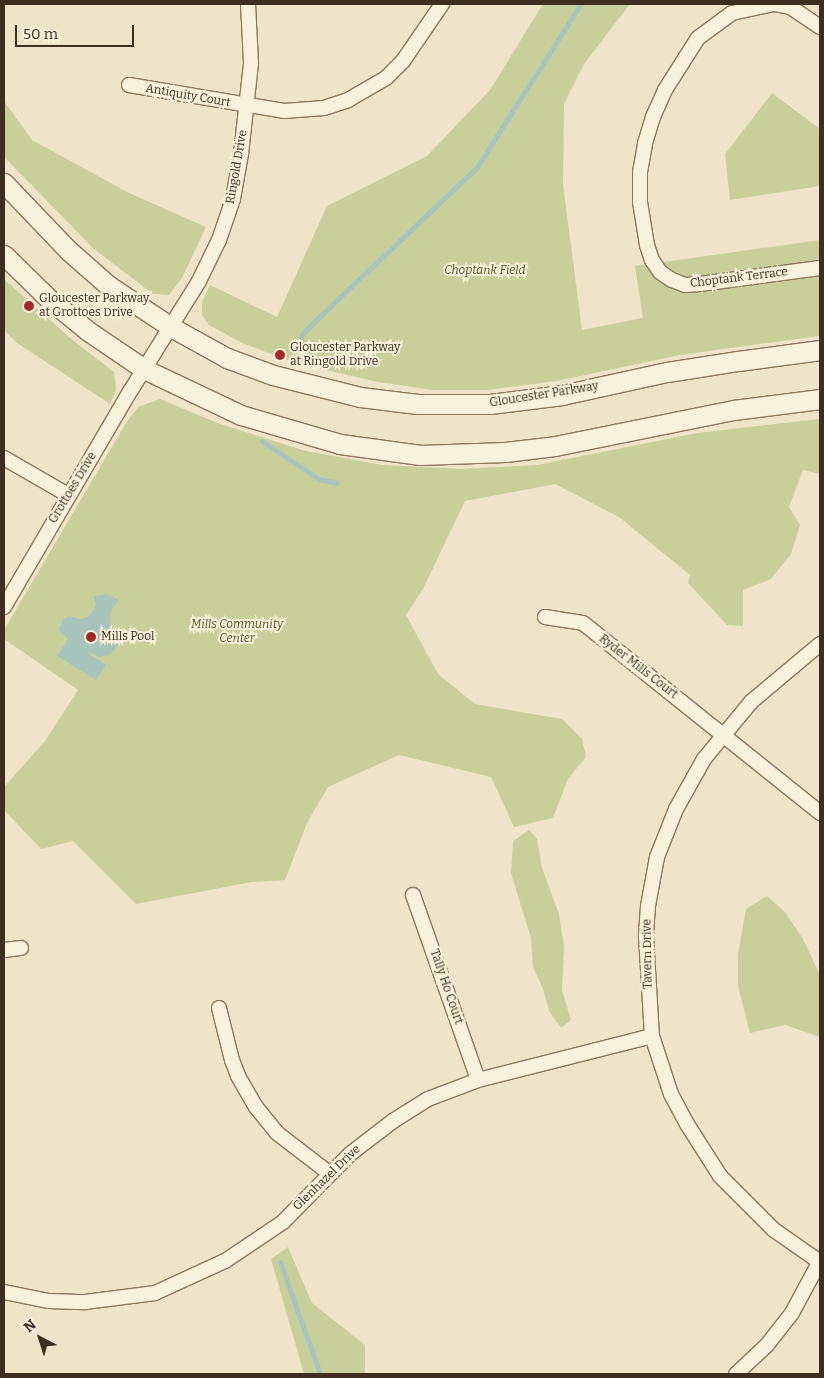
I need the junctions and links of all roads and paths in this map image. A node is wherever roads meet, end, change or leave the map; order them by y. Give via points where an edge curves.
1 (248, 4) edge
2 (442, 4) edge
3 (820, 27) edge
4 (129, 85) dead end
5 (246, 107) junction
6 (4, 183) edge
7 (4, 255) edge
8 (820, 268) edge
9 (170, 327) junction
10 (820, 350) edge
11 (144, 369) junction
12 (820, 399) edge
13 (4, 458) edge
14 (68, 495) junction
15 (4, 608) edge
16 (545, 617) dead end
17 (820, 644) edge
18 (723, 734) junction
19 (820, 813) edge
20 (413, 895) dead end
21 (21, 948) dead end
22 (4, 950) edge
23 (219, 1008) dead end
24 (652, 1036) junction
25 (478, 1080) junction
26 (329, 1173) junction
27 (820, 1262) edge
28 (4, 1292) edge
29 (736, 1374) edge

1 - 5 street, Ringold Drive via 251,63
2 - 5 street, Antiquity Court via 403,61 373,87 324,108 284,112
3 - 8 street, Choptank Terrace via 790,8 774,4 732,13 698,38 665,90 653,117 644,144 640,173 640,202 647,245 660,272 672,280 700,284
4 - 5 street, Antiquity Court
5 - 9 street, Ringold Drive via 233,199 219,240 199,281
6 - 9 main road, Gloucester Parkway via 68,250 109,286
7 - 11 main road via 81,326
9 - 10 main road, Gloucester Parkway via 227,358 278,377 360,397 418,404 490,404 562,395 667,372
9 - 11 street, Ringold Drive
11 - 12 main road via 188,392 251,418 340,444 420,455 505,452 555,446 733,410
11 - 14 street, Grottoes Drive
13 - 14 street
14 - 15 street, Grottoes Drive
16 - 18 street, Ryder Mills Court via 583,624
17 - 18 street, Tavern Drive via 751,702
18 - 19 street, Ryder Mills Court
18 - 24 street, Tavern Drive via 704,758 676,809 657,857 646,936
20 - 25 street, Tally Ho Court
21 - 22 street
23 - 26 street via 232,1060 256,1107 277,1133
24 - 25 street, Glenhazel Drive
24 - 27 street, Tavern Drive via 672,1094 702,1151 720,1176 774,1230
25 - 26 street, Glenhazel Drive via 428,1099 393,1120
26 - 28 street, Glenhazel Drive via 283,1222 252,1244 225,1261 155,1293 86,1302 49,1301
27 - 29 street via 792,1313

